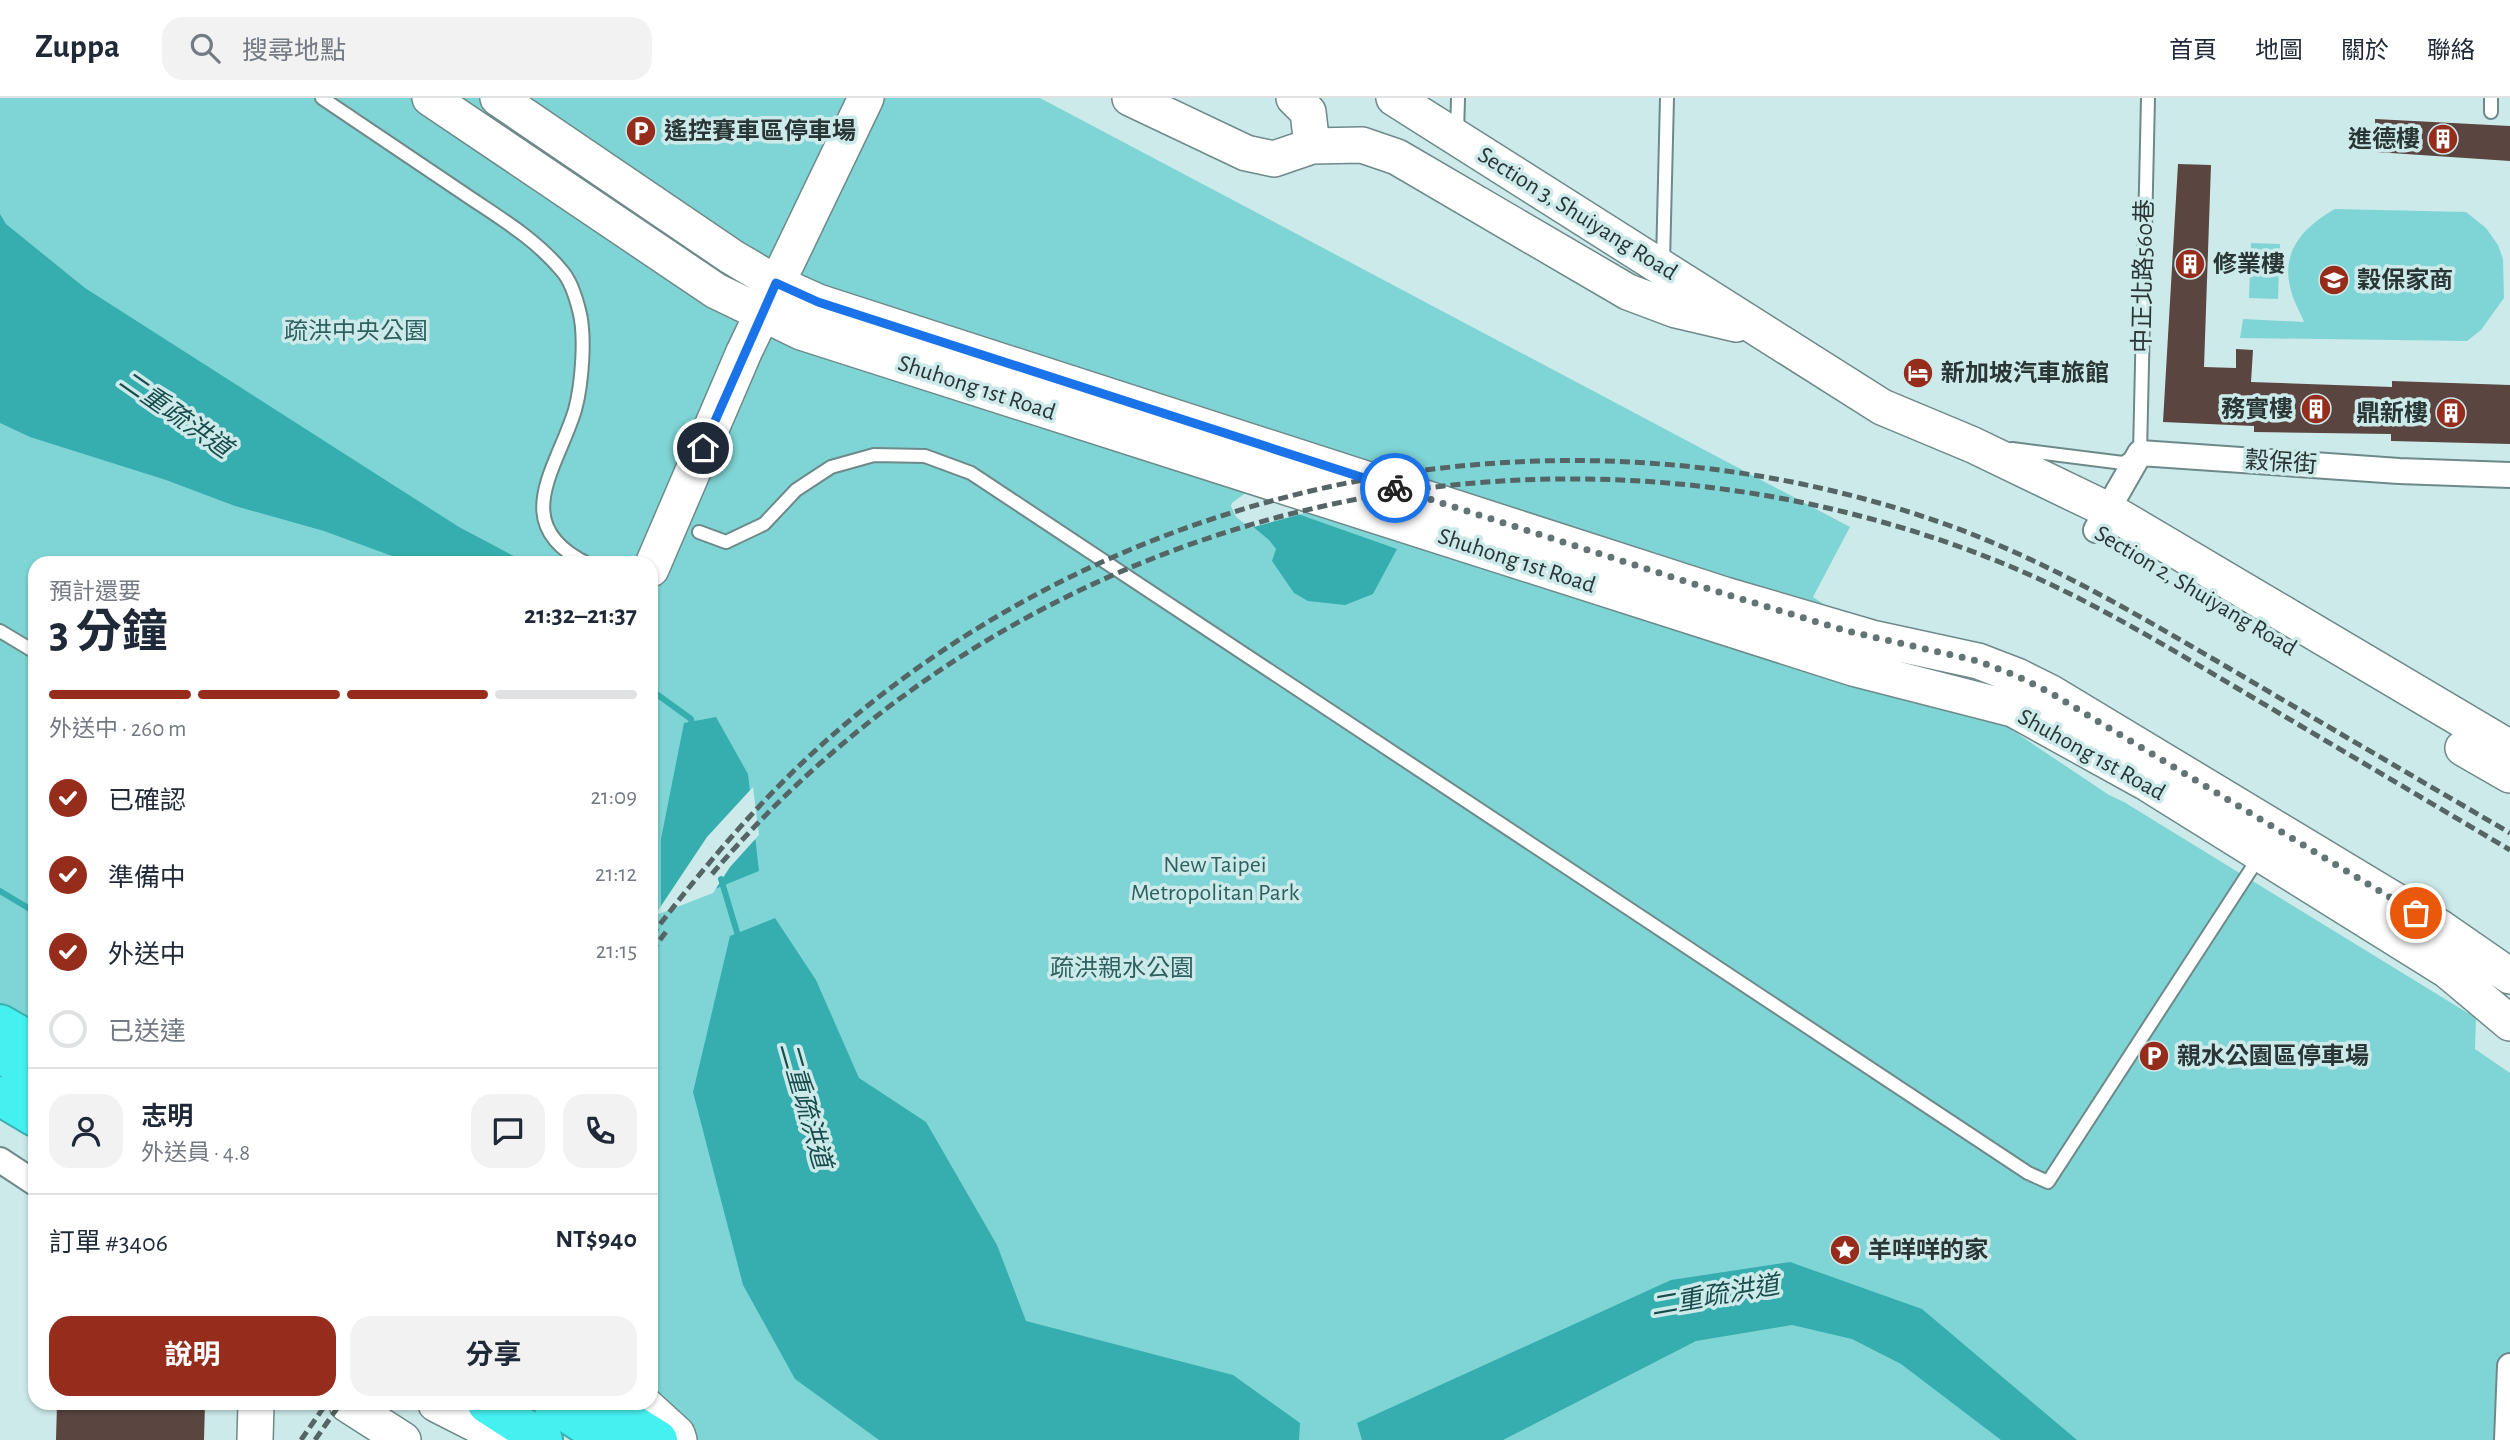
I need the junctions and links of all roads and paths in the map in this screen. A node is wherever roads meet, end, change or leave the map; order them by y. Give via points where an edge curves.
1 (323, 98) edge
2 (430, 98) edge
3 (498, 98) edge
4 (866, 98) edge
5 (1130, 98) edge
6 (1294, 98) edge
7 (1394, 98) edge
8 (1458, 98) edge
9 (1667, 98) edge
10 (2148, 98) edge
11 (2491, 98) edge
12 (2491, 112) dead end
13 (1457, 136) junction
14 (1312, 146) junction
15 (1663, 267) junction
16 (769, 298) junction
17 (1760, 329) junction
18 (1882, 407) junction
19 (1973, 445) junction
20 (2140, 453) junction
21 (2510, 475) edge
22 (2102, 520) junction
23 (699, 532) dead end
24 (577, 556) edge
25 (657, 556) edge
26 (0, 631) edge
27 (28, 648) edge
28 (2510, 748) edge
29 (2510, 775) edge
30 (2262, 854) junction
31 (2510, 976) edge
32 (2510, 1023) edge
33 (0, 1024) edge
34 (28, 1040) edge
35 (0, 1054) edge
36 (28, 1070) edge
37 (0, 1096) edge
38 (28, 1113) edge
39 (0, 1160) edge
40 (28, 1178) edge
41 (2510, 1366) edge
42 (256, 1410) edge
43 (356, 1410) edge
44 (448, 1410) edge
45 (482, 1410) edge
46 (496, 1410) edge
47 (562, 1410) edge
48 (610, 1410) edge
49 (651, 1410) edge
50 (255, 1440) edge
51 (402, 1440) edge
52 (507, 1440) edge
53 (519, 1440) edge
54 (543, 1440) edge
55 (609, 1440) edge
56 (658, 1440) edge
57 (679, 1440) edge
58 (2507, 1440) edge

1 - 24 lane via 534,241 564,274 579,311 582,351 575,409 544,488 544,515 553,539
2 - 16 street, Shuhong 1st Road via 716,291
3 - 16 street, Shuhong 1st Road via 733,257
4 - 16 street
5 - 14 street via 1246,153 1274,159
6 - 14 street via 1308,112
7 - 13 street, Section 3, Shuiyang Road
8 - 13 lane
9 - 15 lane
10 - 20 lane, 中正北路560巷
11 - 12 lane
13 - 15 street, Section 3, Shuiyang Road
14 - 17 street via 1362,145 1397,158 1628,292 1676,310
15 - 17 street, Section 3, Shuiyang Road
16 - 25 street
16 - 30 street, Shuhong 1st Road via 801,332 1839,664 2013,709
16 - 31 street, Shuhong 1st Road via 818,302 1712,590 1872,638 1978,661 2017,676 2439,927
17 - 18 street, Section 2, Shuiyang Road
18 - 19 street, Section 2, Shuiyang Road
18 - 22 street, Section 2, Shuiyang Road via 1902,430
19 - 20 lane via 2123,463
19 - 22 street, Section 2, Shuiyang Road
20 - 21 street, 穀保街
20 - 22 street
22 - 28 street, Section 2, Shuiyang Road
22 - 29 street, Section 2, Shuiyang Road
23 - 30 lane via 726,542 764,524 796,490 831,467 874,455 925,456 971,472 1993,1150 2048,1182
26 - 27 lane
30 - 32 street, Shuhong 1st Road via 2448,971
33 - 34 highway
35 - 36 highway
37 - 38 highway
39 - 40 street
41 - 58 street
42 - 50 street
43 - 51 street
44 - 52 street
45 - 53 highway
46 - 54 highway
47 - 55 highway
48 - 56 highway
49 - 57 street

